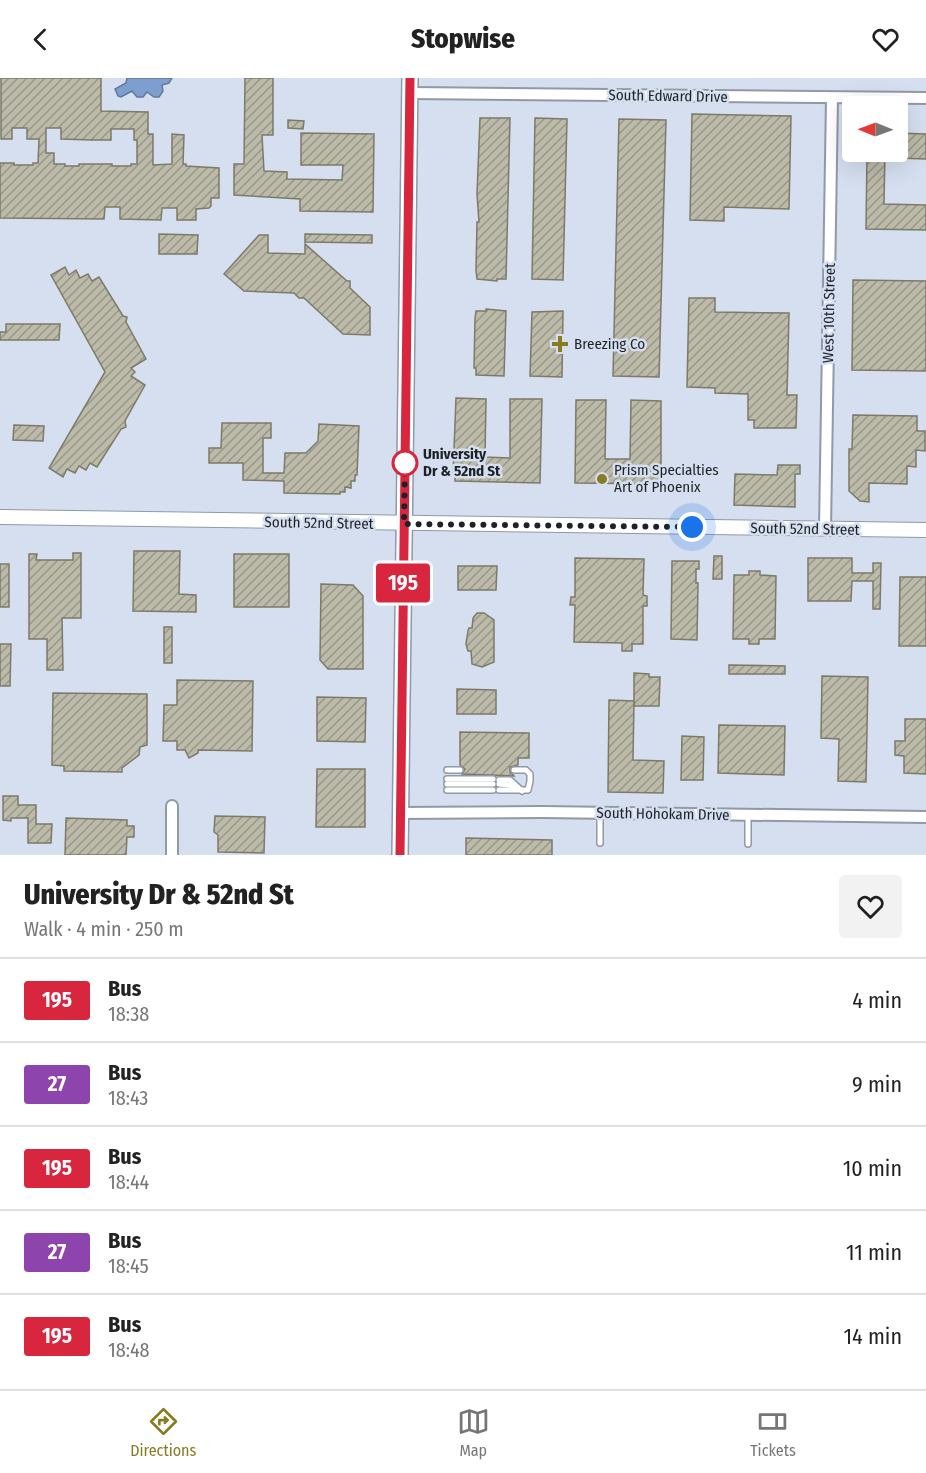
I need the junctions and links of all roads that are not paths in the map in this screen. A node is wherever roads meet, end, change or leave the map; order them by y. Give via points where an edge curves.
1 (410, 85) edge
2 (832, 98) junction
3 (926, 98) edge
4 (0, 518) edge
5 (404, 524) junction
6 (825, 529) junction
7 (926, 530) edge
8 (447, 770) dead end
9 (460, 770) dead end
10 (514, 770) dead end
11 (447, 784) dead end
12 (496, 785) junction
13 (522, 791) junction
14 (172, 806) dead end
15 (400, 813) junction
16 (600, 813) junction
17 (748, 815) junction
18 (926, 817) edge
19 (600, 843) dead end
20 (748, 844) dead end
21 (172, 855) edge
22 (400, 855) edge

1 - 2 street, South Edward Drive
1 - 5 main road
2 - 3 street, South Edward Drive
2 - 6 street, West 10th Street
4 - 5 main road, South 52nd Street
5 - 6 main road, South 52nd Street
5 - 15 main road
6 - 7 main road, South 52nd Street
8 - 9 lane
10 - 13 lane via 530,774 529,788
11 - 12 lane
12 - 13 lane
12 - 13 lane via 510,780
14 - 21 street
15 - 16 street, South Hohokam Drive
15 - 22 main road
16 - 17 street, South Hohokam Drive
16 - 19 lane
17 - 18 street, South Hohokam Drive
17 - 20 lane

